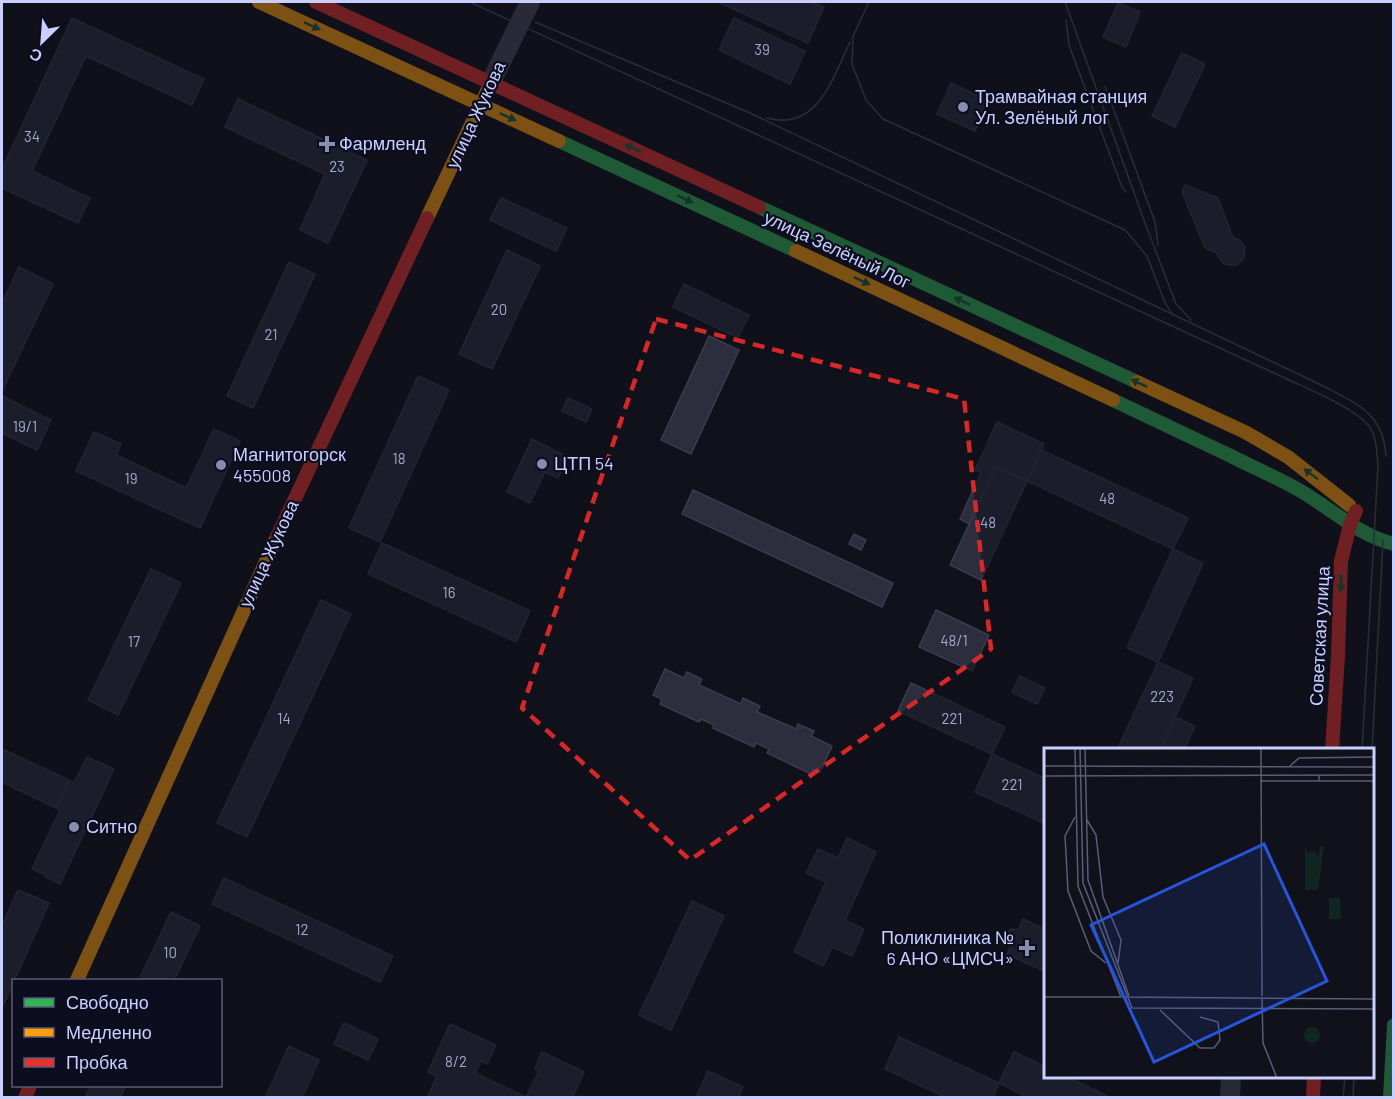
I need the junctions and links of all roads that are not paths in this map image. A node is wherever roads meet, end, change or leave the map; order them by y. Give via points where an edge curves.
1 (259, 2) edge
2 (316, 2) edge
3 (530, 2) edge
4 (491, 82) junction
5 (480, 104) junction
6 (1361, 514) joint
7 (1350, 525) junction
8 (1394, 544) edge
9 (1332, 748) edge
10 (78, 979) edge
11 (1394, 1025) edge
12 (1231, 1078) edge
13 (1314, 1078) edge
14 (1230, 1098) edge
15 (1312, 1098) edge
16 (1390, 1098) edge

1 -> 5 main road, улица Зелёный Лог
2 - 4 main road, улица Зелёный Лог
3 - 4 street, улица Жукова
4 - 5 main road, улица Жукова
6 -> 4 main road, улица Зелёный Лог via 1297,463 1245,432
5 -> 7 main road, улица Зелёный Лог via 1258,469 1299,490
5 - 10 main road, улица Жукова via 270,552
6 - 7 main road, Советская улица
7 - 8 main road, улица Зелёный Лог
7 -> 9 main road, Советская улица via 1341,561
11 - 16 main road
12 - 14 street
13 - 15 main road

